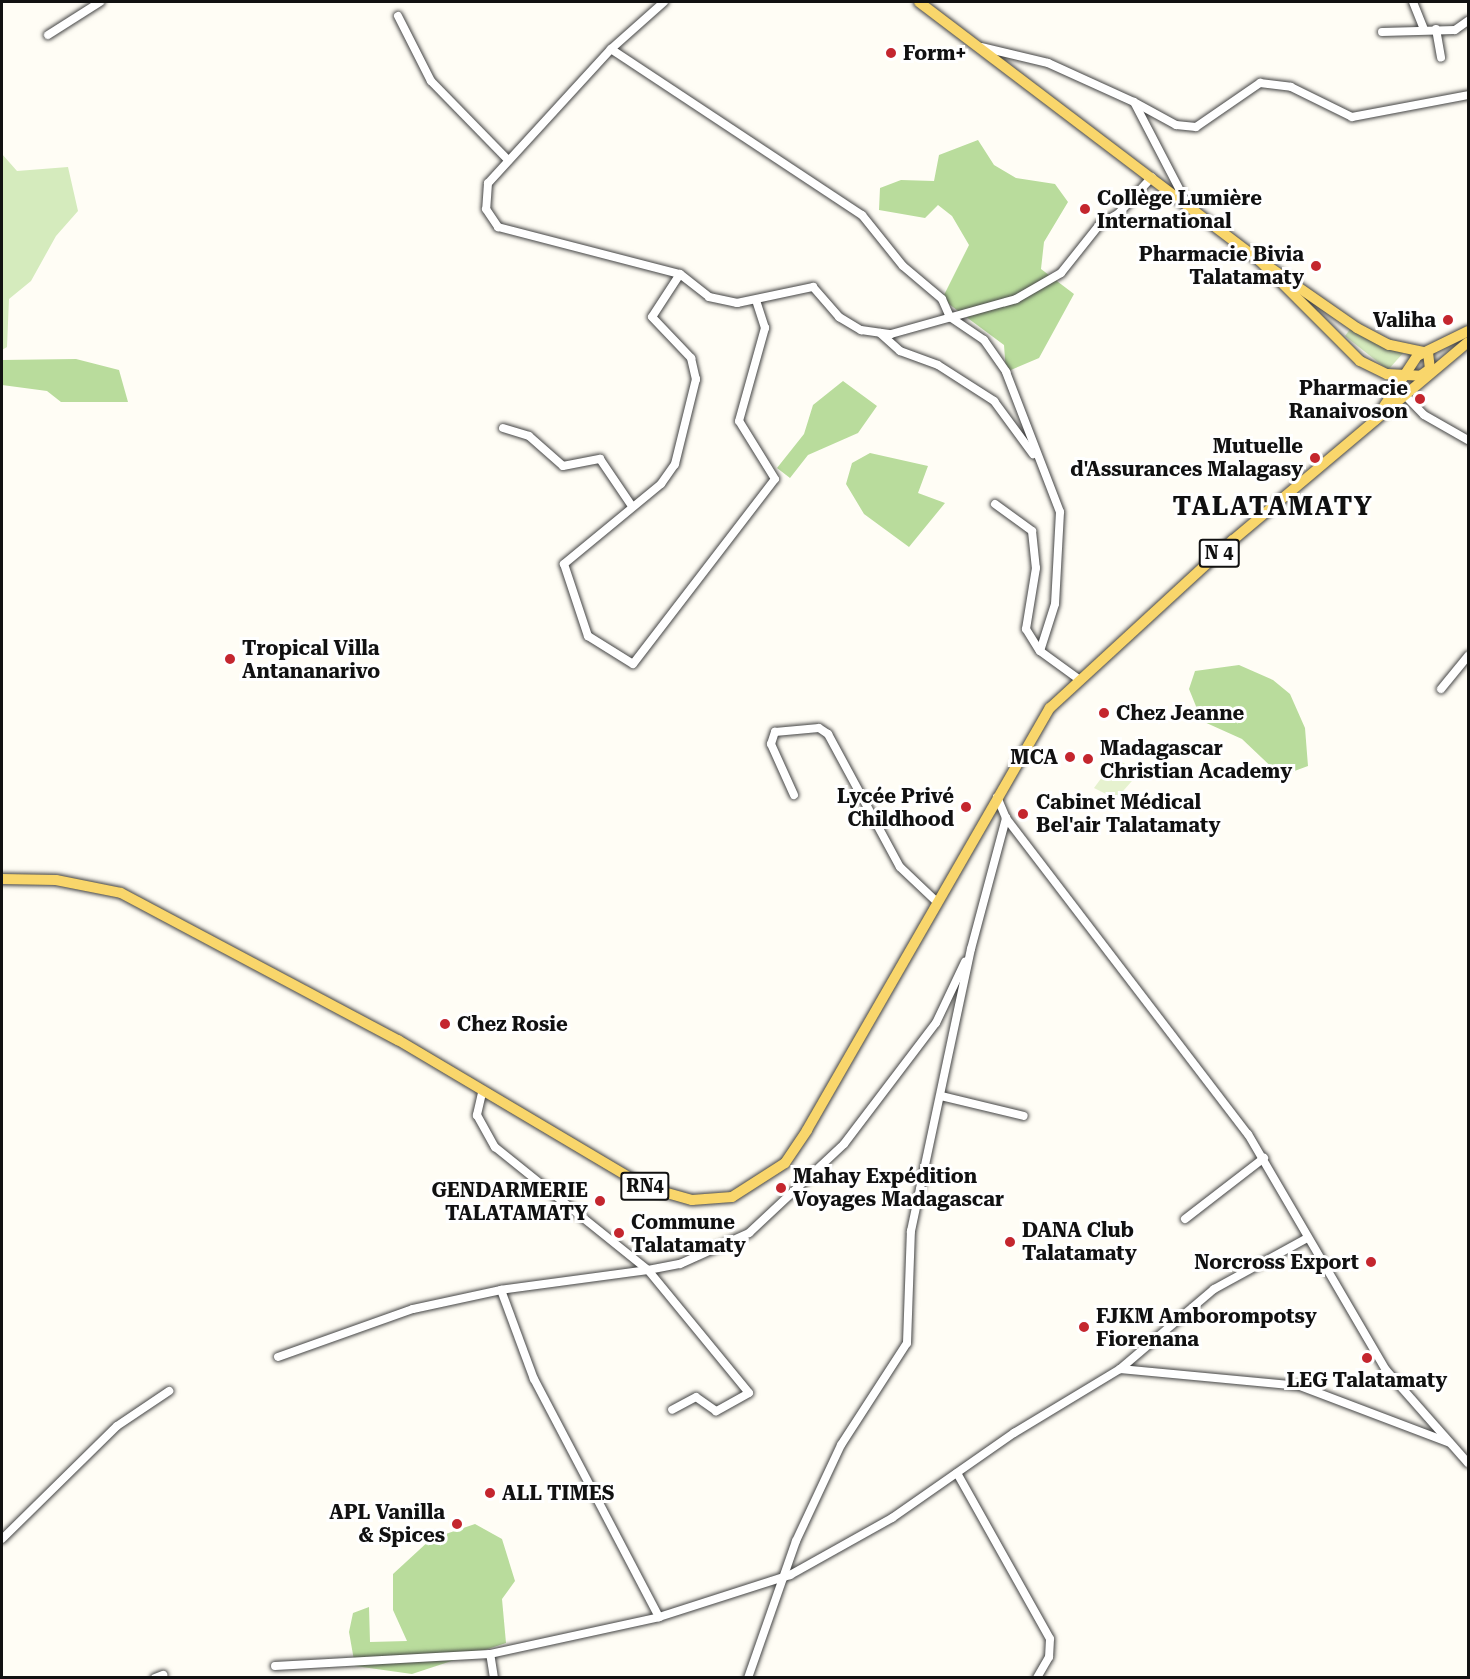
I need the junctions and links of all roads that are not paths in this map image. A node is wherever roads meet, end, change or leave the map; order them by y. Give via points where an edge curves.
1 (100, 2) edge
2 (664, 2) edge
3 (919, 2) edge
4 (1413, 2) edge
5 (398, 16) dead end
6 (1468, 21) edge
7 (1424, 29) junction
8 (1436, 29) junction
9 (1382, 32) dead end
10 (48, 35) dead end
11 (976, 46) junction
12 (611, 49) junction
13 (1441, 58) dead end
14 (1468, 95) edge
15 (1134, 102) junction
16 (508, 160) junction
17 (1152, 177) junction
18 (1186, 202) junction
19 (1259, 260) junction
20 (680, 274) junction
21 (756, 301) junction
22 (950, 317) junction
23 (1348, 322) junction
24 (1468, 331) edge
25 (880, 333) junction
26 (1338, 340) junction
27 (1468, 342) edge
28 (1425, 351) junction
29 (1427, 374) junction
30 (1399, 381) junction
31 (1406, 397) junction
32 (503, 428) dead end
33 (1367, 433) junction
34 (1468, 440) edge
35 (1035, 457) junction
36 (995, 504) dead end
37 (632, 506) junction
38 (1040, 651) junction
39 (1468, 656) edge
40 (1077, 678) junction
41 (1441, 689) dead end
42 (794, 795) dead end
43 (996, 797) junction
44 (1006, 818) junction
45 (2, 879) edge
46 (937, 902) junction
47 (971, 949) junction
48 (482, 1093) junction
49 (941, 1096) junction
50 (1024, 1116) dead end
51 (1264, 1158) junction
52 (1185, 1219) dead end
53 (1307, 1238) junction
54 (648, 1270) junction
55 (501, 1290) junction
56 (278, 1357) dead end
57 (1120, 1369) junction
58 (169, 1391) dead end
59 (672, 1410) dead end
60 (1450, 1443) junction
61 (1468, 1463) edge
62 (957, 1473) junction
63 (2, 1539) edge
64 (781, 1575) junction
65 (659, 1617) junction
66 (490, 1654) junction
67 (275, 1666) dead end
68 (494, 1677) edge
69 (748, 1677) edge
70 (1036, 1677) edge

1 - 10 street
2 - 12 street
3 - 11 main road
4 - 7 street
5 - 16 street via 430,81
6 - 8 street via 1455,30
7 - 8 street
7 - 9 street
8 - 13 street
11 - 15 street via 1048,63
11 - 17 main road
12 - 16 street
12 - 22 street via 862,215 903,266 942,299
14 - 15 street via 1353,117 1290,87 1260,83 1196,127 1176,125
15 - 18 street
16 - 20 street via 488,183 486,200 498,227
17 - 18 main road
17 - 22 street via 1118,214 1100,224 1061,273 1016,299
18 - 19 main road
19 - 23 main road
19 - 26 main road
20 - 21 street via 709,297
20 - 37 street via 652,317 691,358 696,379 675,464 661,484
21 - 25 street via 813,287 839,317 861,330
21 - 37 street via 765,328 739,421 775,479 633,664 588,636 564,564
22 - 25 street
22 - 35 street via 984,340 1006,372
23 - 26 main road
23 - 28 main road via 1389,345
24 - 28 main road, N 4
25 - 35 street via 900,351 938,365 994,401
26 - 30 main road
27 - 29 main road, N 4
28 - 29 main road via 1431,360
28 - 30 main road, N 4
29 - 30 main road
29 - 31 main road, N 4
30 - 31 street
30 - 33 main road, N 4
31 - 33 main road, N 4
31 - 34 street via 1443,428
32 - 37 street via 529,436 563,466 600,459
33 - 40 main road, N 4 via 1233,540
35 - 38 street via 1060,512 1055,604
36 - 38 street via 1032,531 1036,567 1026,629
38 - 40 street
39 - 41 street
40 - 43 main road, RN4 via 1050,708
42 - 46 street via 771,744 776,732 819,728 828,734 900,867
43 - 44 street
43 - 46 main road, RN4
44 - 47 street
44 - 51 street
45 - 48 main road, RN4 via 56,880 121,893 398,1040
46 - 48 main road, RN4 via 785,1163 732,1197 692,1200 655,1190
47 - 49 street
47 - 54 street via 936,1023 844,1144 749,1233 680,1264
48 - 54 street via 477,1115 495,1147
49 - 50 street
49 - 64 street via 911,1231 907,1342 841,1445
51 - 52 street
51 - 53 street
53 - 57 street via 1214,1289
53 - 60 street via 1386,1370
54 - 55 street
54 - 59 street via 749,1393 716,1411 696,1397
55 - 56 street via 413,1309
55 - 65 street via 534,1379
57 - 60 street via 1300,1386
57 - 62 street
58 - 63 street via 117,1426
60 - 61 street
62 - 64 street via 892,1518 790,1575
62 - 70 street via 1050,1640 1049,1657
64 - 65 street
64 - 69 street
65 - 66 street
66 - 67 street
66 - 68 street

